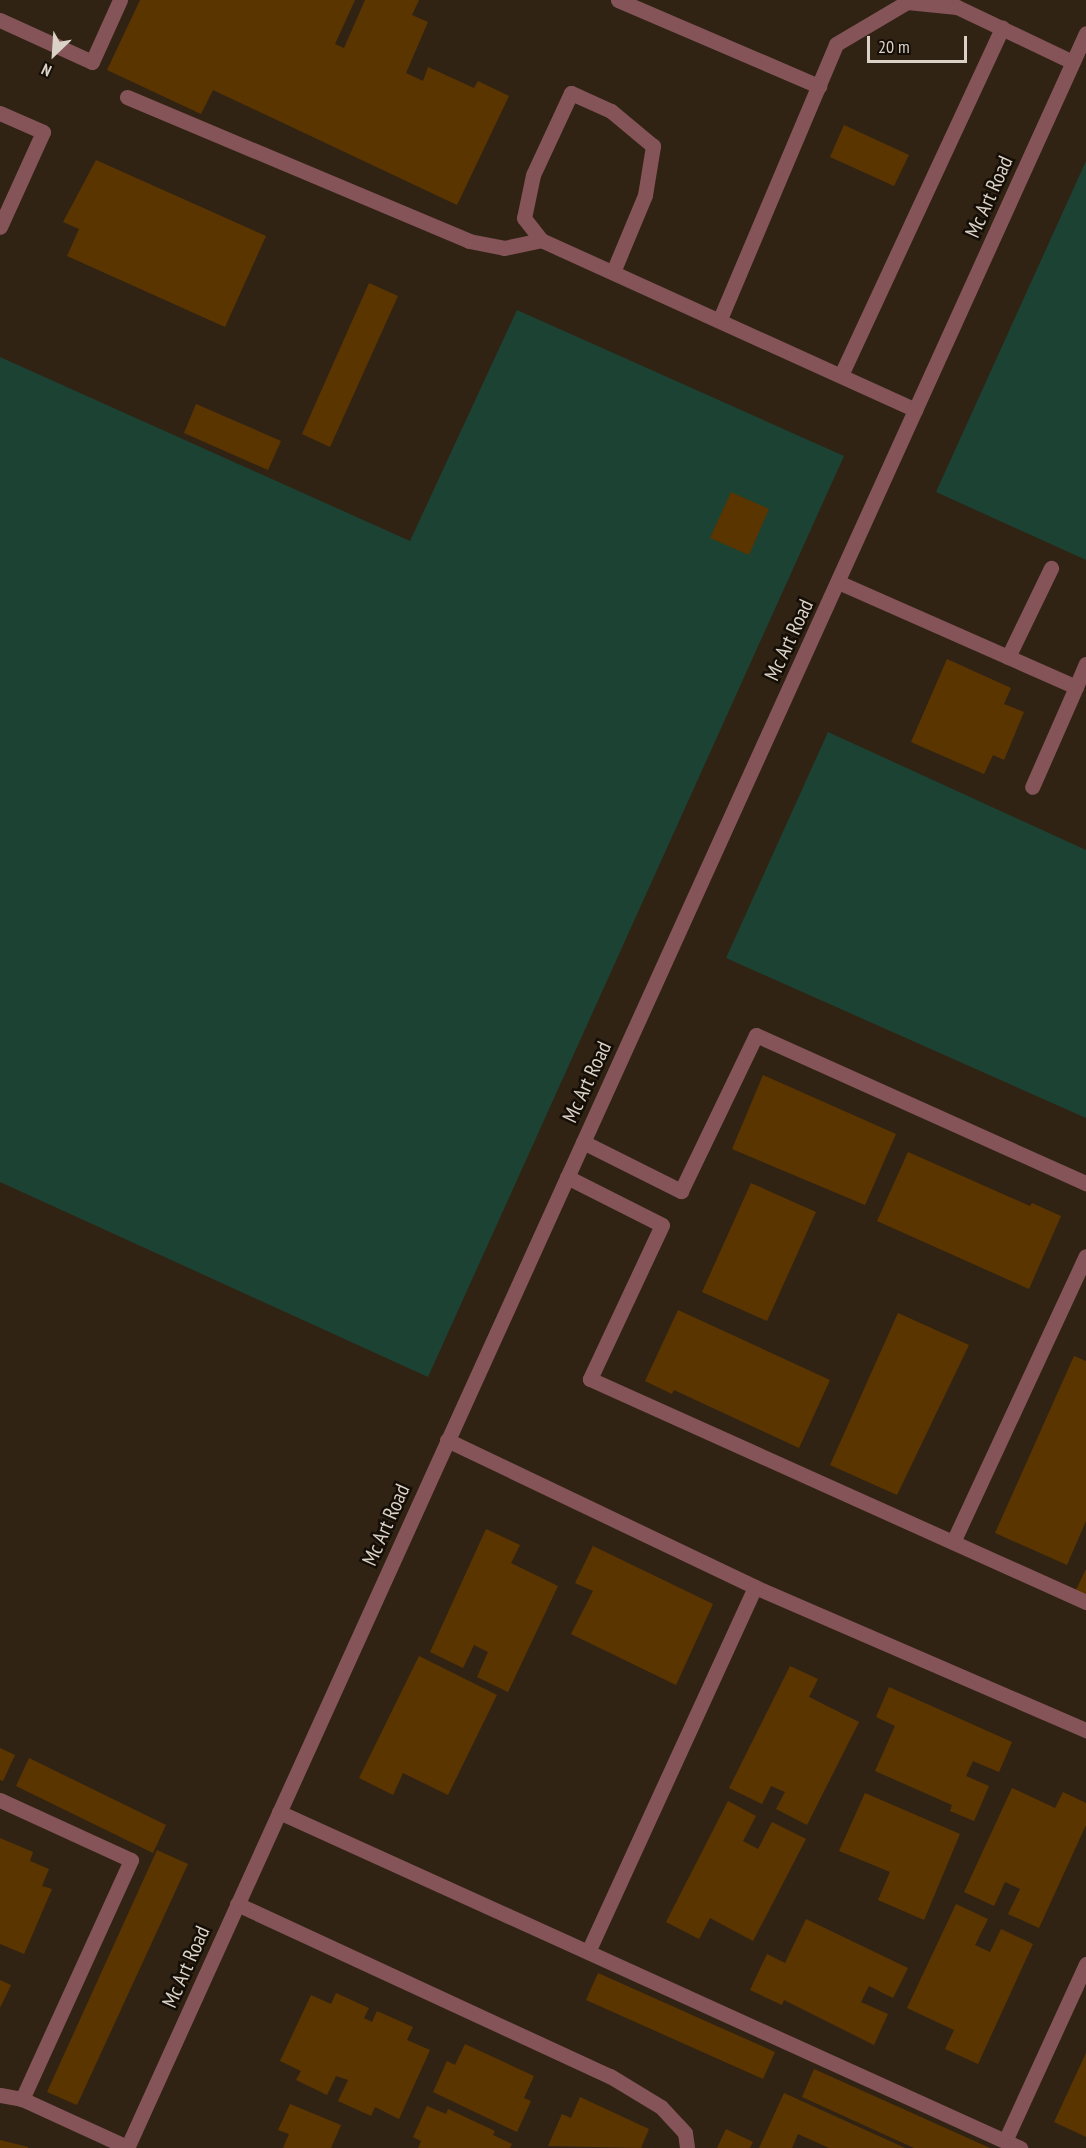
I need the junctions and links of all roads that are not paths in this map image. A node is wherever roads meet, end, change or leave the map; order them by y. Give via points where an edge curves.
1 (120, 0) edge
2 (618, 0) edge
3 (907, 1) edge
4 (0, 20) edge
5 (1002, 28) junction
6 (1086, 33) edge
7 (1073, 62) junction
8 (819, 86) junction
9 (128, 97) dead end
10 (0, 113) edge
11 (0, 227) edge
12 (541, 240) junction
13 (613, 272) junction
14 (720, 319) junction
15 (841, 375) junction
16 (915, 410) junction
17 (1051, 568) dead end
18 (838, 582) junction
19 (1008, 657) junction
20 (1086, 664) edge
21 (1076, 687) junction
22 (1032, 787) dead end
23 (583, 1142) junction
24 (567, 1177) junction
25 (1086, 1183) edge
26 (1086, 1256) edge
27 (447, 1440) junction
28 (953, 1542) junction
29 (755, 1587) junction
30 (1086, 1602) edge
31 (1086, 1730) edge
32 (0, 1800) edge
33 (279, 1812) junction
34 (237, 1904) junction
35 (588, 1952) junction
36 (1086, 1964) edge
37 (0, 2095) edge
38 (22, 2098) junction
39 (1012, 2145) edge
40 (127, 2148) edge
41 (687, 2148) edge

1 - 4 street via 92,62
2 - 8 street
3 - 5 street via 957,8
3 - 8 street via 836,44
5 - 7 street
5 - 15 street
6 - 7 street, Mc Art Road
7 - 16 street, Mc Art Road
8 - 14 street
9 - 12 street via 469,241 504,248
10 - 11 street via 43,132
12 - 13 street
12 - 13 street via 524,218 530,186 571,93 611,111 653,146 645,195
13 - 14 street
14 - 15 street
15 - 16 street
16 - 18 street, Mc Art Road
17 - 19 street
18 - 19 street
18 - 23 street, Mc Art Road
19 - 21 street
20 - 21 street
21 - 22 street
23 - 24 street, Mc Art Road
23 - 25 street via 681,1191 756,1035
24 - 27 street, Mc Art Road
24 - 28 street via 662,1225 590,1379
26 - 28 street
27 - 29 street
27 - 33 street, Mc Art Road
28 - 30 street
29 - 31 street
29 - 35 street
32 - 38 street via 131,1860
33 - 34 street, Mc Art Road
33 - 35 street
34 - 40 street, Mc Art Road
34 - 41 street via 610,2076 661,2108 685,2133
35 - 39 street
36 - 39 street
37 - 38 street
38 - 40 street

